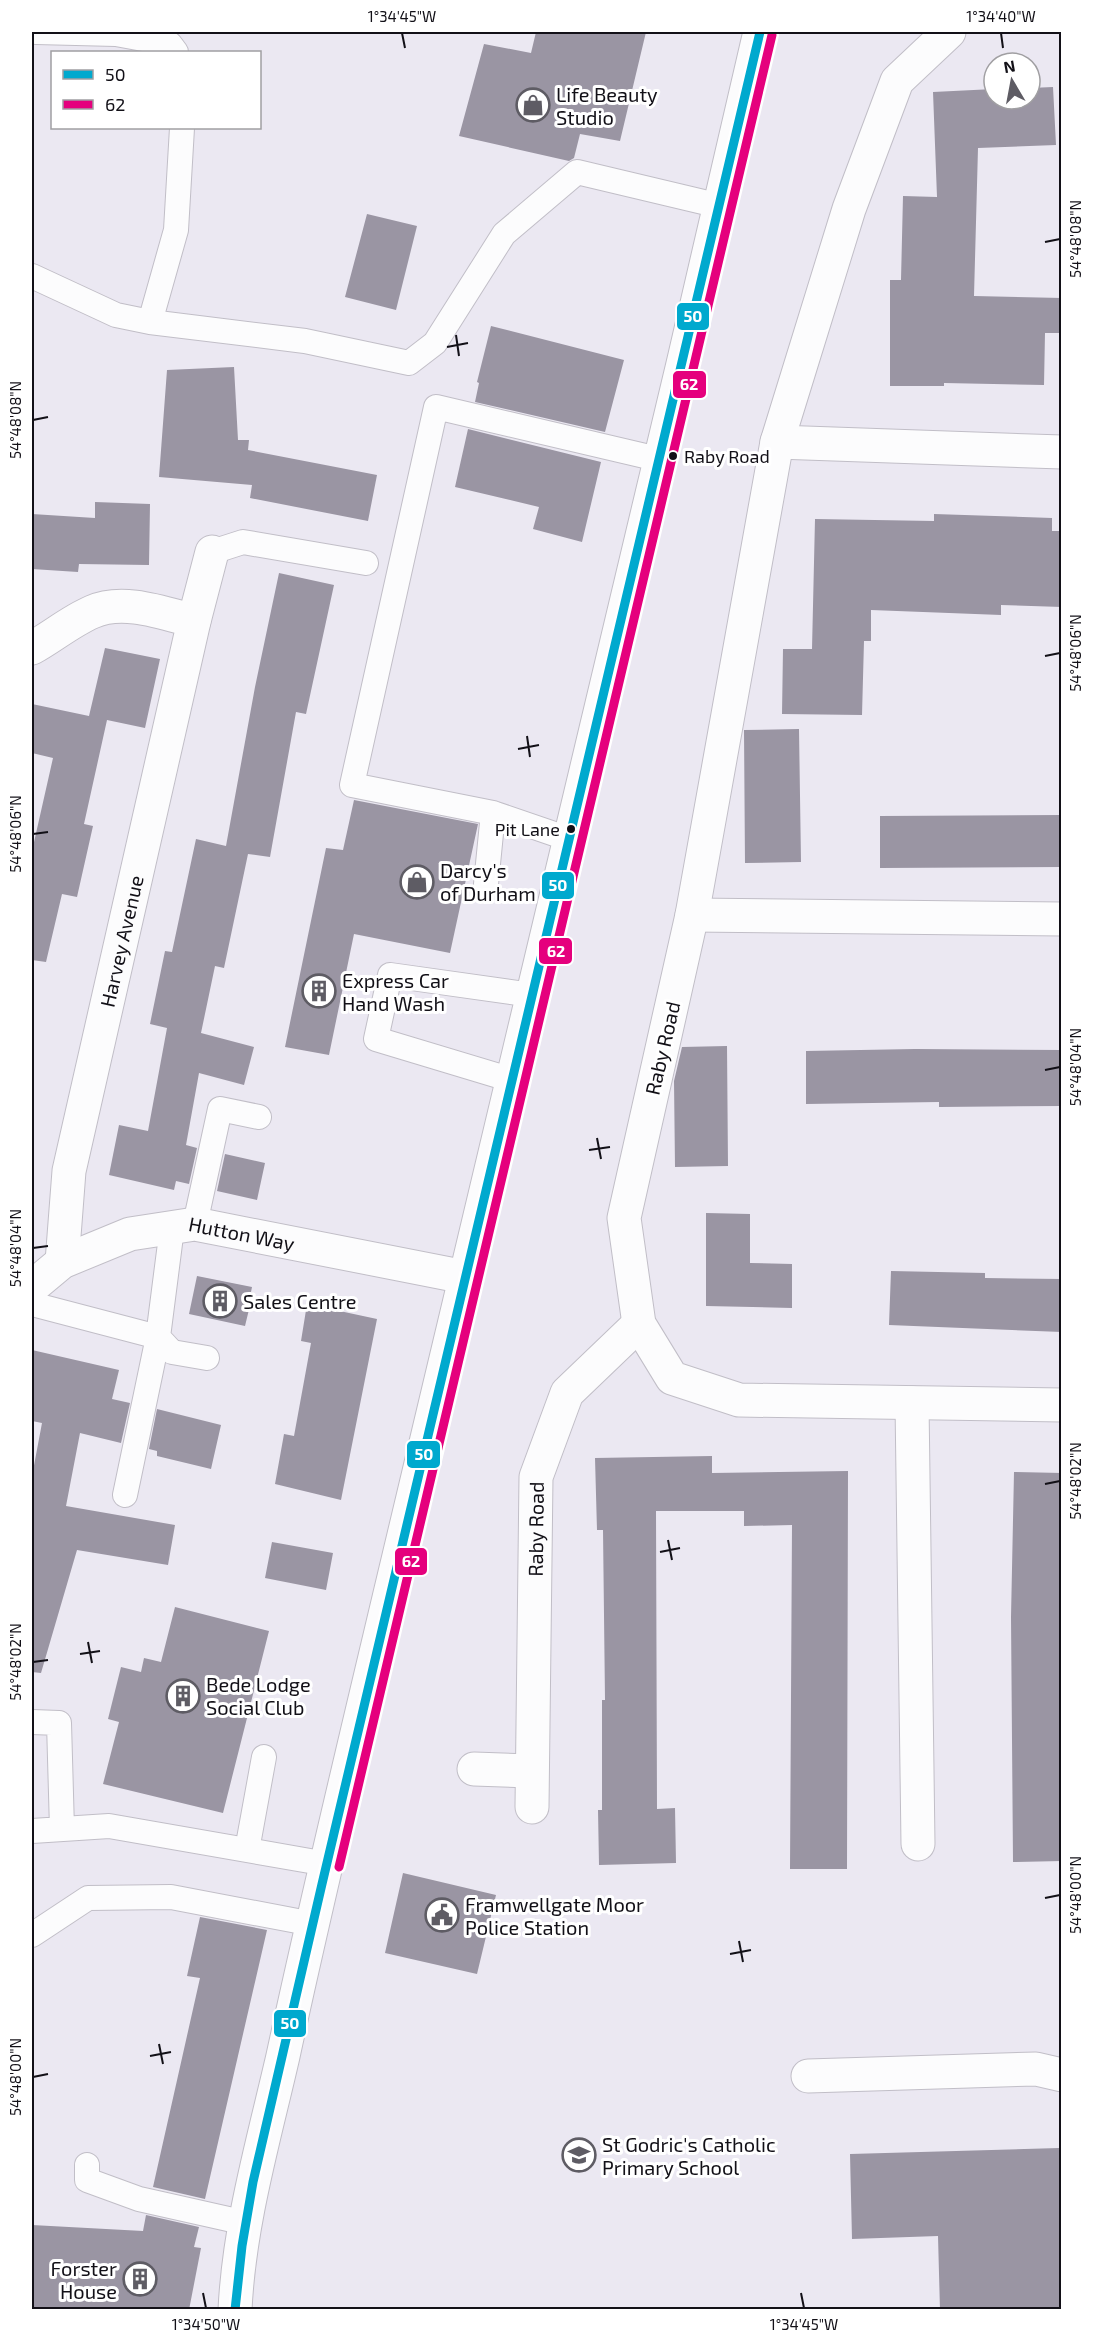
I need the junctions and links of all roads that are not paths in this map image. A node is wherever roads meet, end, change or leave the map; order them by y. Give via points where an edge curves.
1 (36, 32) edge
2 (760, 32) edge
3 (949, 32) edge
4 (175, 51) edge
5 (182, 129) edge
6 (720, 206) junction
7 (32, 276) edge
8 (150, 322) junction
9 (777, 442) junction
10 (1062, 452) edge
11 (662, 460) junction
12 (212, 552) joint
13 (366, 563) dead end
14 (194, 621) junction
15 (32, 648) edge
16 (493, 813) junction
17 (569, 839) junction
18 (486, 884) dead end
19 (692, 915) junction
20 (1062, 919) edge
21 (532, 995) junction
22 (512, 1080) junction
23 (259, 1117) dead end
24 (184, 1226) junction
25 (62, 1262) junction
26 (465, 1276) junction
27 (32, 1287) edge
28 (32, 1304) edge
29 (639, 1324) junction
30 (158, 1337) junction
31 (207, 1358) dead end
32 (912, 1403) junction
33 (1062, 1405) edge
34 (125, 1495) dead end
35 (32, 1722) edge
36 (264, 1757) dead end
37 (474, 1768) dead end
38 (531, 1771) junction
39 (532, 1807) dead end
40 (62, 1829) junction
41 (32, 1831) edge
42 (918, 1844) dead end
43 (247, 1850) junction
44 (327, 1864) junction
45 (313, 1924) junction
46 (32, 1935) edge
47 (1062, 2075) edge
48 (808, 2076) dead end
49 (87, 2165) dead end
50 (246, 2223) junction
51 (235, 2310) edge

1 - 4 lane via 116,34 170,44
2 - 6 street
3 - 9 street, Raby Road via 897,81 849,209
5 - 8 lane via 176,230
6 - 8 lane via 577,172 504,234 435,343 409,363 305,341
6 - 11 street
7 - 8 lane via 116,315
9 - 10 street
9 - 19 street, Raby Road
11 - 16 lane via 436,407 352,785
11 - 17 street
12 - 13 lane via 243,542
12 - 14 street, Harvey Avenue
14 - 15 street via 117,607 94,611
14 - 25 street, Harvey Avenue via 69,1171
16 - 17 lane
16 - 18 lane
17 - 21 street
19 - 20 street
19 - 29 street, Raby Road via 624,1218
21 - 22 street
21 - 22 lane via 390,975 376,1039
22 - 26 street
23 - 24 lane via 220,1109
24 - 25 street, Hutton Way via 130,1234
24 - 26 street, Hutton Way
24 - 30 lane
25 - 27 street, Hutton Way
26 - 44 street
28 - 30 lane
29 - 32 street, Raby Road via 672,1378 738,1400
29 - 38 street, Raby Road via 567,1393 536,1477
30 - 31 lane via 172,1352
30 - 34 lane
32 - 33 street, Raby Road
32 - 42 street
35 - 40 lane via 59,1723
36 - 43 lane
37 - 38 street
38 - 39 street, Raby Road
40 - 41 lane
40 - 43 lane via 109,1826
43 - 44 lane
44 - 45 street
45 - 46 lane via 171,1897 88,1898
45 - 50 street
47 - 48 street via 1036,2069
49 - 50 lane via 87,2180 139,2199
50 - 51 street

